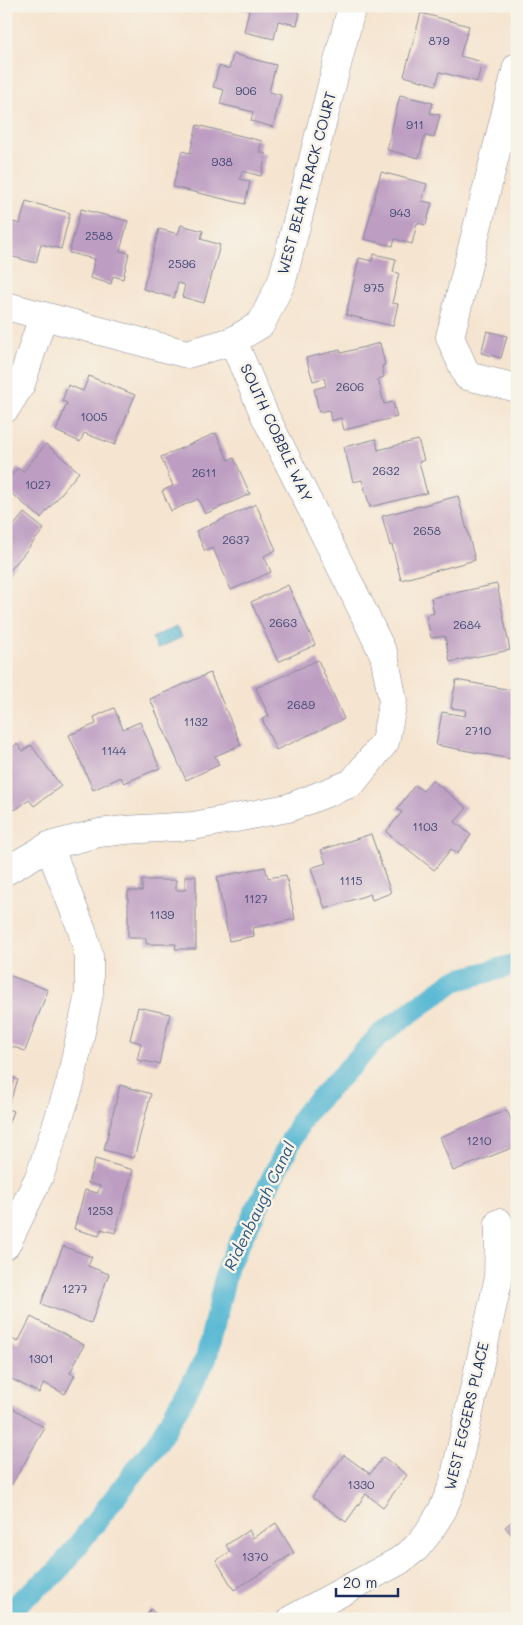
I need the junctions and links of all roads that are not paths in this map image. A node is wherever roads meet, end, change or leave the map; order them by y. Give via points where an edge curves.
1 (352, 6) edge
2 (517, 67) edge
3 (6, 306) edge
4 (43, 316) junction
5 (233, 342) junction
6 (517, 388) edge
7 (6, 408) edge
8 (49, 846) junction
9 (6, 870) edge
10 (499, 1223) dead end
11 (6, 1245) edge
12 (292, 1619) edge

1 - 5 street, WEST BEAR TRACK COURT via 282,280 261,324
2 - 6 street via 450,337 467,376
3 - 4 street
4 - 5 street via 186,354
4 - 7 street via 21,384
5 - 8 street, SOUTH COBBLE WAY via 265,416 384,655 393,701 385,742 352,783 288,808 193,826 99,833
8 - 9 street
8 - 11 street via 82,930 89,956 89,994 70,1084 40,1175
10 - 12 street, WEST EGGERS PLACE via 498,1281 453,1485 442,1511 416,1548 399,1561

